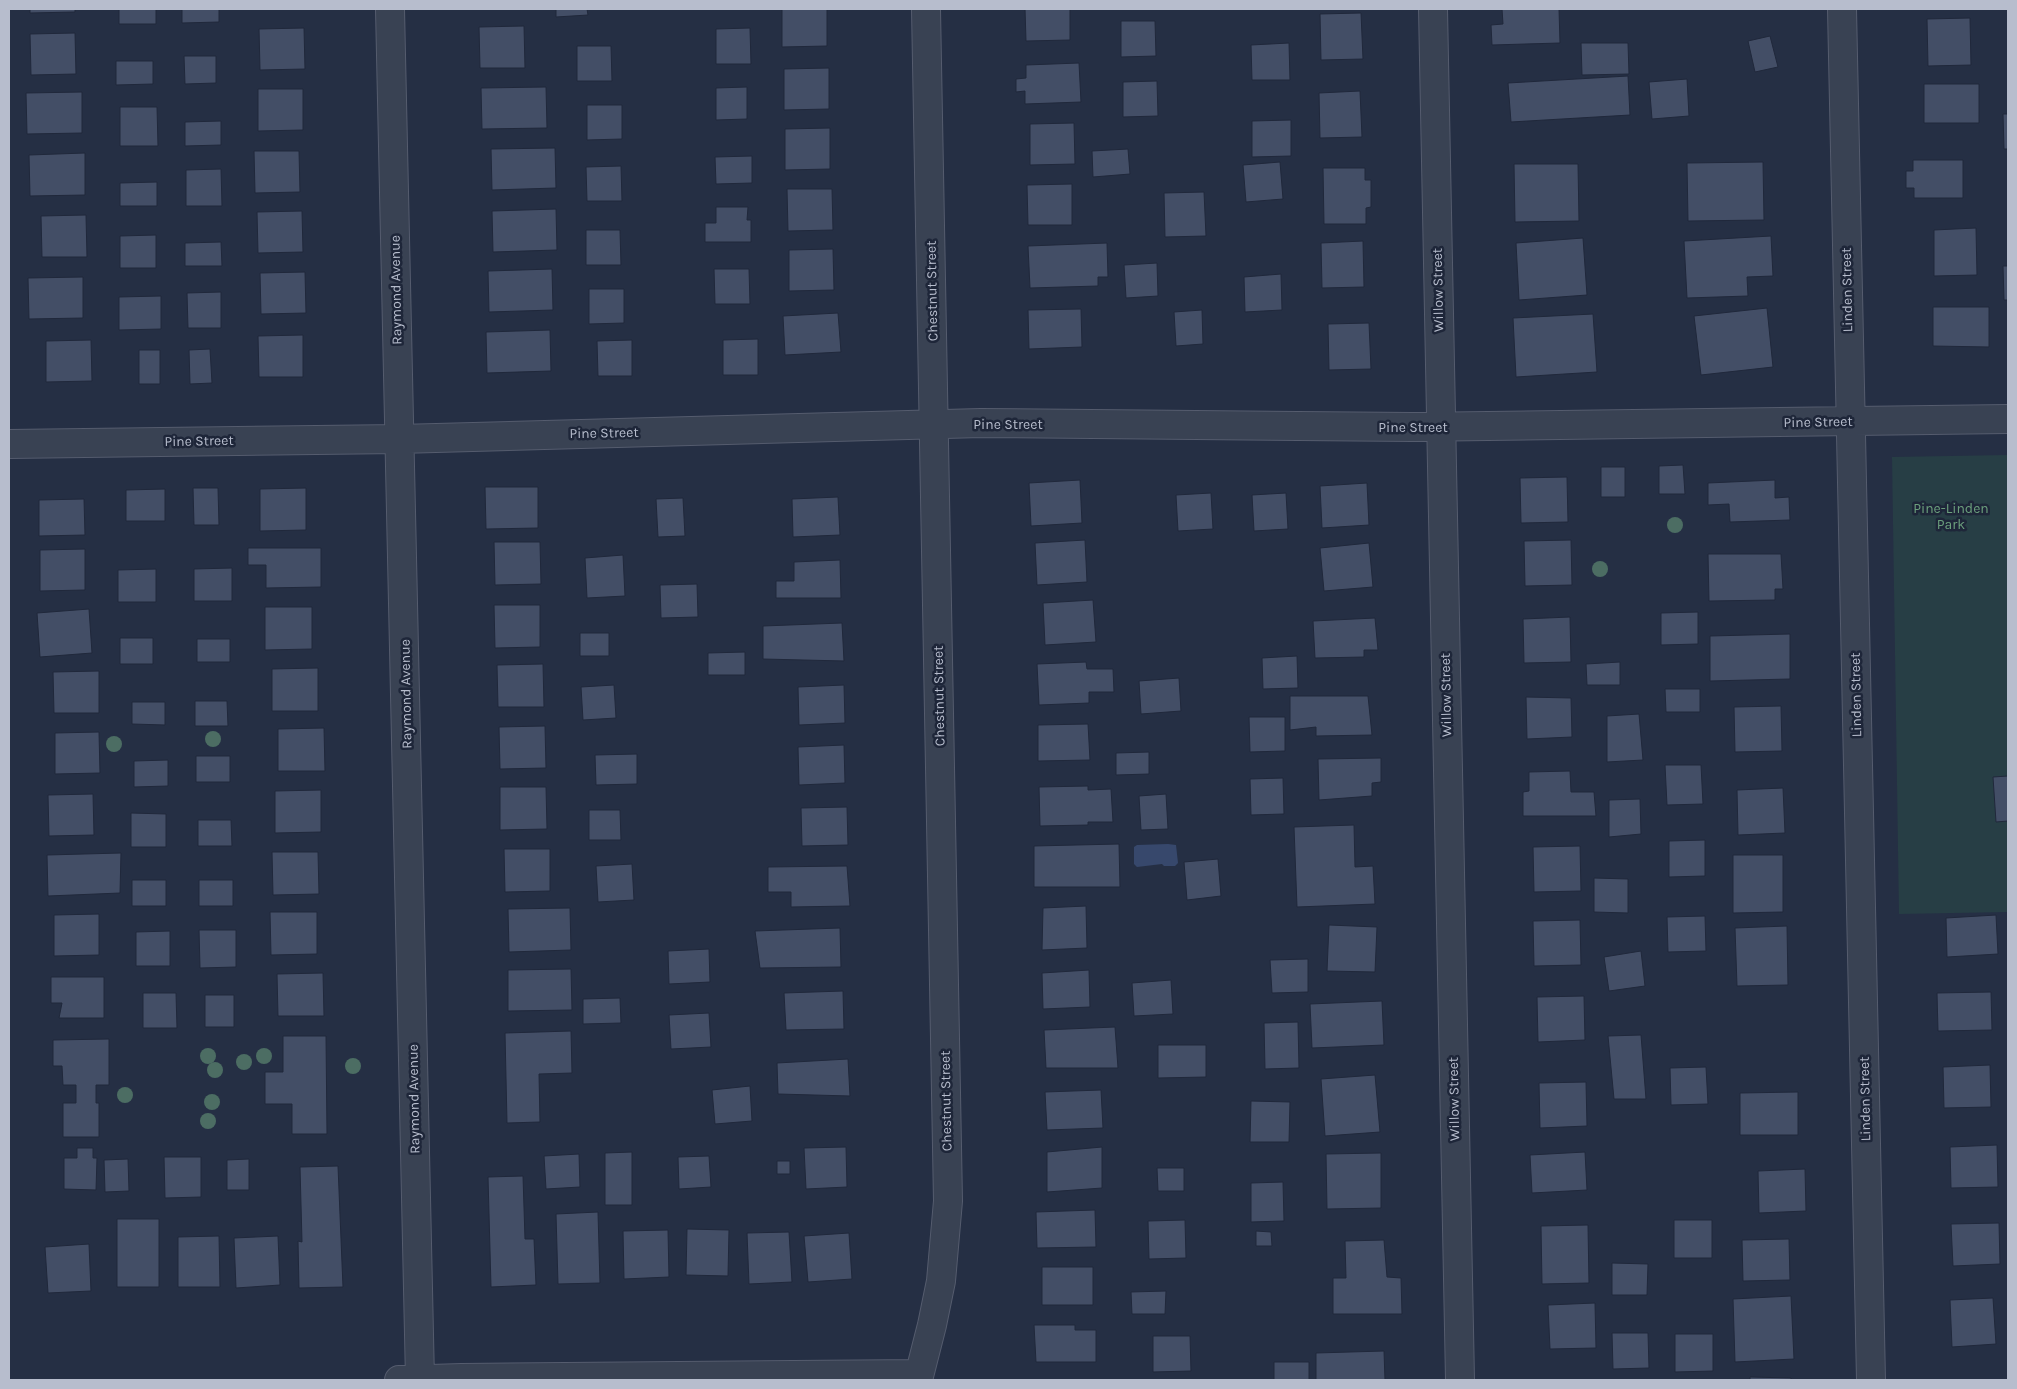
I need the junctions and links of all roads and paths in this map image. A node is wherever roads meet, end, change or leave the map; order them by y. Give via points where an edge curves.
1 (390, 9) edge
2 (926, 9) edge
3 (1433, 9) edge
4 (1842, 9) edge
5 (2008, 419) edge
6 (1849, 422) junction
7 (934, 425) junction
8 (1441, 427) junction
9 (399, 439) junction
10 (9, 444) edge
11 (918, 1377) edge
12 (399, 1380) edge
13 (420, 1380) edge
14 (1460, 1380) edge
15 (1871, 1380) edge

1 - 9 street, Raymond Avenue
2 - 7 street, Chestnut Street
3 - 8 street, Willow Street
4 - 6 street, Linden Street
5 - 6 street, Pine Street
6 - 8 street, Pine Street
6 - 15 street, Linden Street
7 - 8 street, Pine Street
7 - 9 street, Pine Street
7 - 11 street, Chestnut Street via 948,1201 941,1281
8 - 14 street, Willow Street
9 - 10 street, Pine Street
9 - 13 street, Raymond Avenue
11 - 13 street
12 - 13 street

